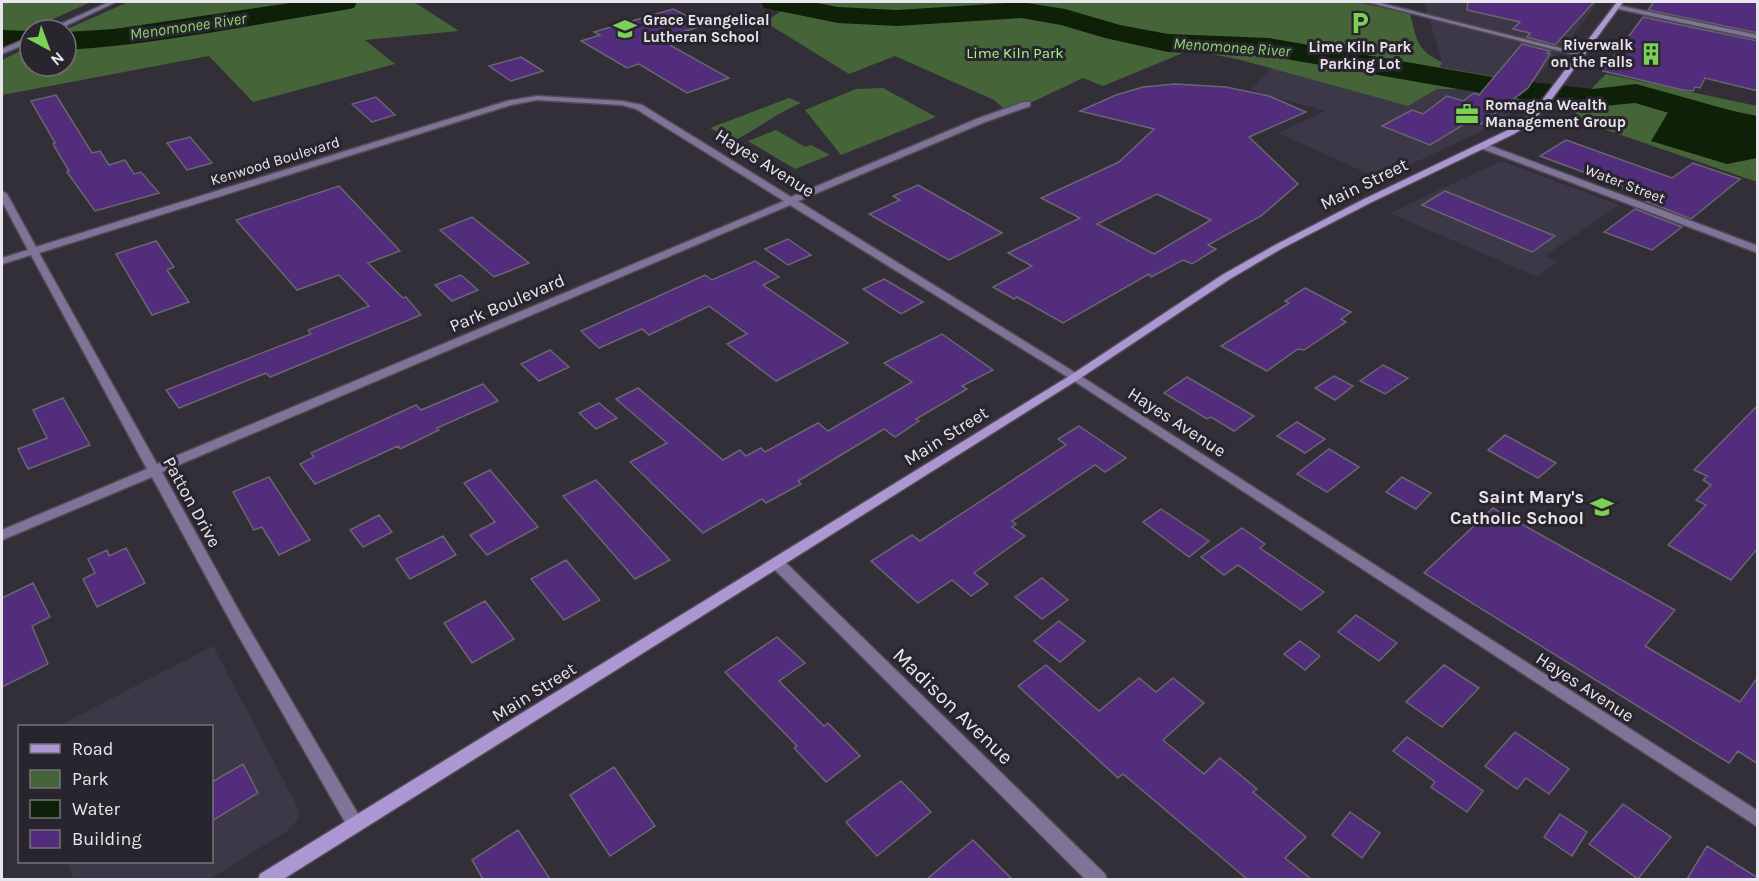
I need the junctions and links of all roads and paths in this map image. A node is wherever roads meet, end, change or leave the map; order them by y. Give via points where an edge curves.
1 (113, 2) edge
2 (1370, 2) edge
3 (1618, 4) edge
4 (78, 18) edge
5 (1758, 38) edge
6 (18, 44) edge
7 (2, 52) edge
8 (1580, 54) junction
9 (559, 99) joint
10 (1027, 104) dead end
11 (1483, 146) junction
12 (2, 194) edge
13 (792, 201) junction
14 (1758, 250) edge
15 (33, 251) junction
16 (2, 261) edge
17 (1075, 377) junction
18 (154, 470) junction
19 (2, 535) edge
20 (777, 563) junction
21 (1758, 820) edge
22 (355, 824) junction
23 (266, 879) edge
24 (1099, 879) edge

1 - 4 street
2 - 8 street
3 - 5 street
3 - 8 main road, Main Street
6 - 7 street
8 - 11 main road, Main Street via 1526,122
9 - 13 street, Hayes Avenue via 634,105
9 - 15 street, Kenwood Boulevard via 529,98 510,103
10 - 13 street, Park Boulevard
11 - 14 street, Water Street
11 - 17 main road, Main Street via 1278,247
12 - 15 street, Patton Drive
13 - 17 street, Hayes Avenue
13 - 18 street, Park Boulevard
15 - 16 street, Kenwood Boulevard
15 - 18 street, Patton Drive
17 - 20 main road, Main Street
17 - 21 street, Hayes Avenue
18 - 19 street, Park Boulevard
18 - 22 street, Patton Drive
20 - 22 main road, Main Street
20 - 24 street, Madison Avenue
22 - 23 main road, Main Street

